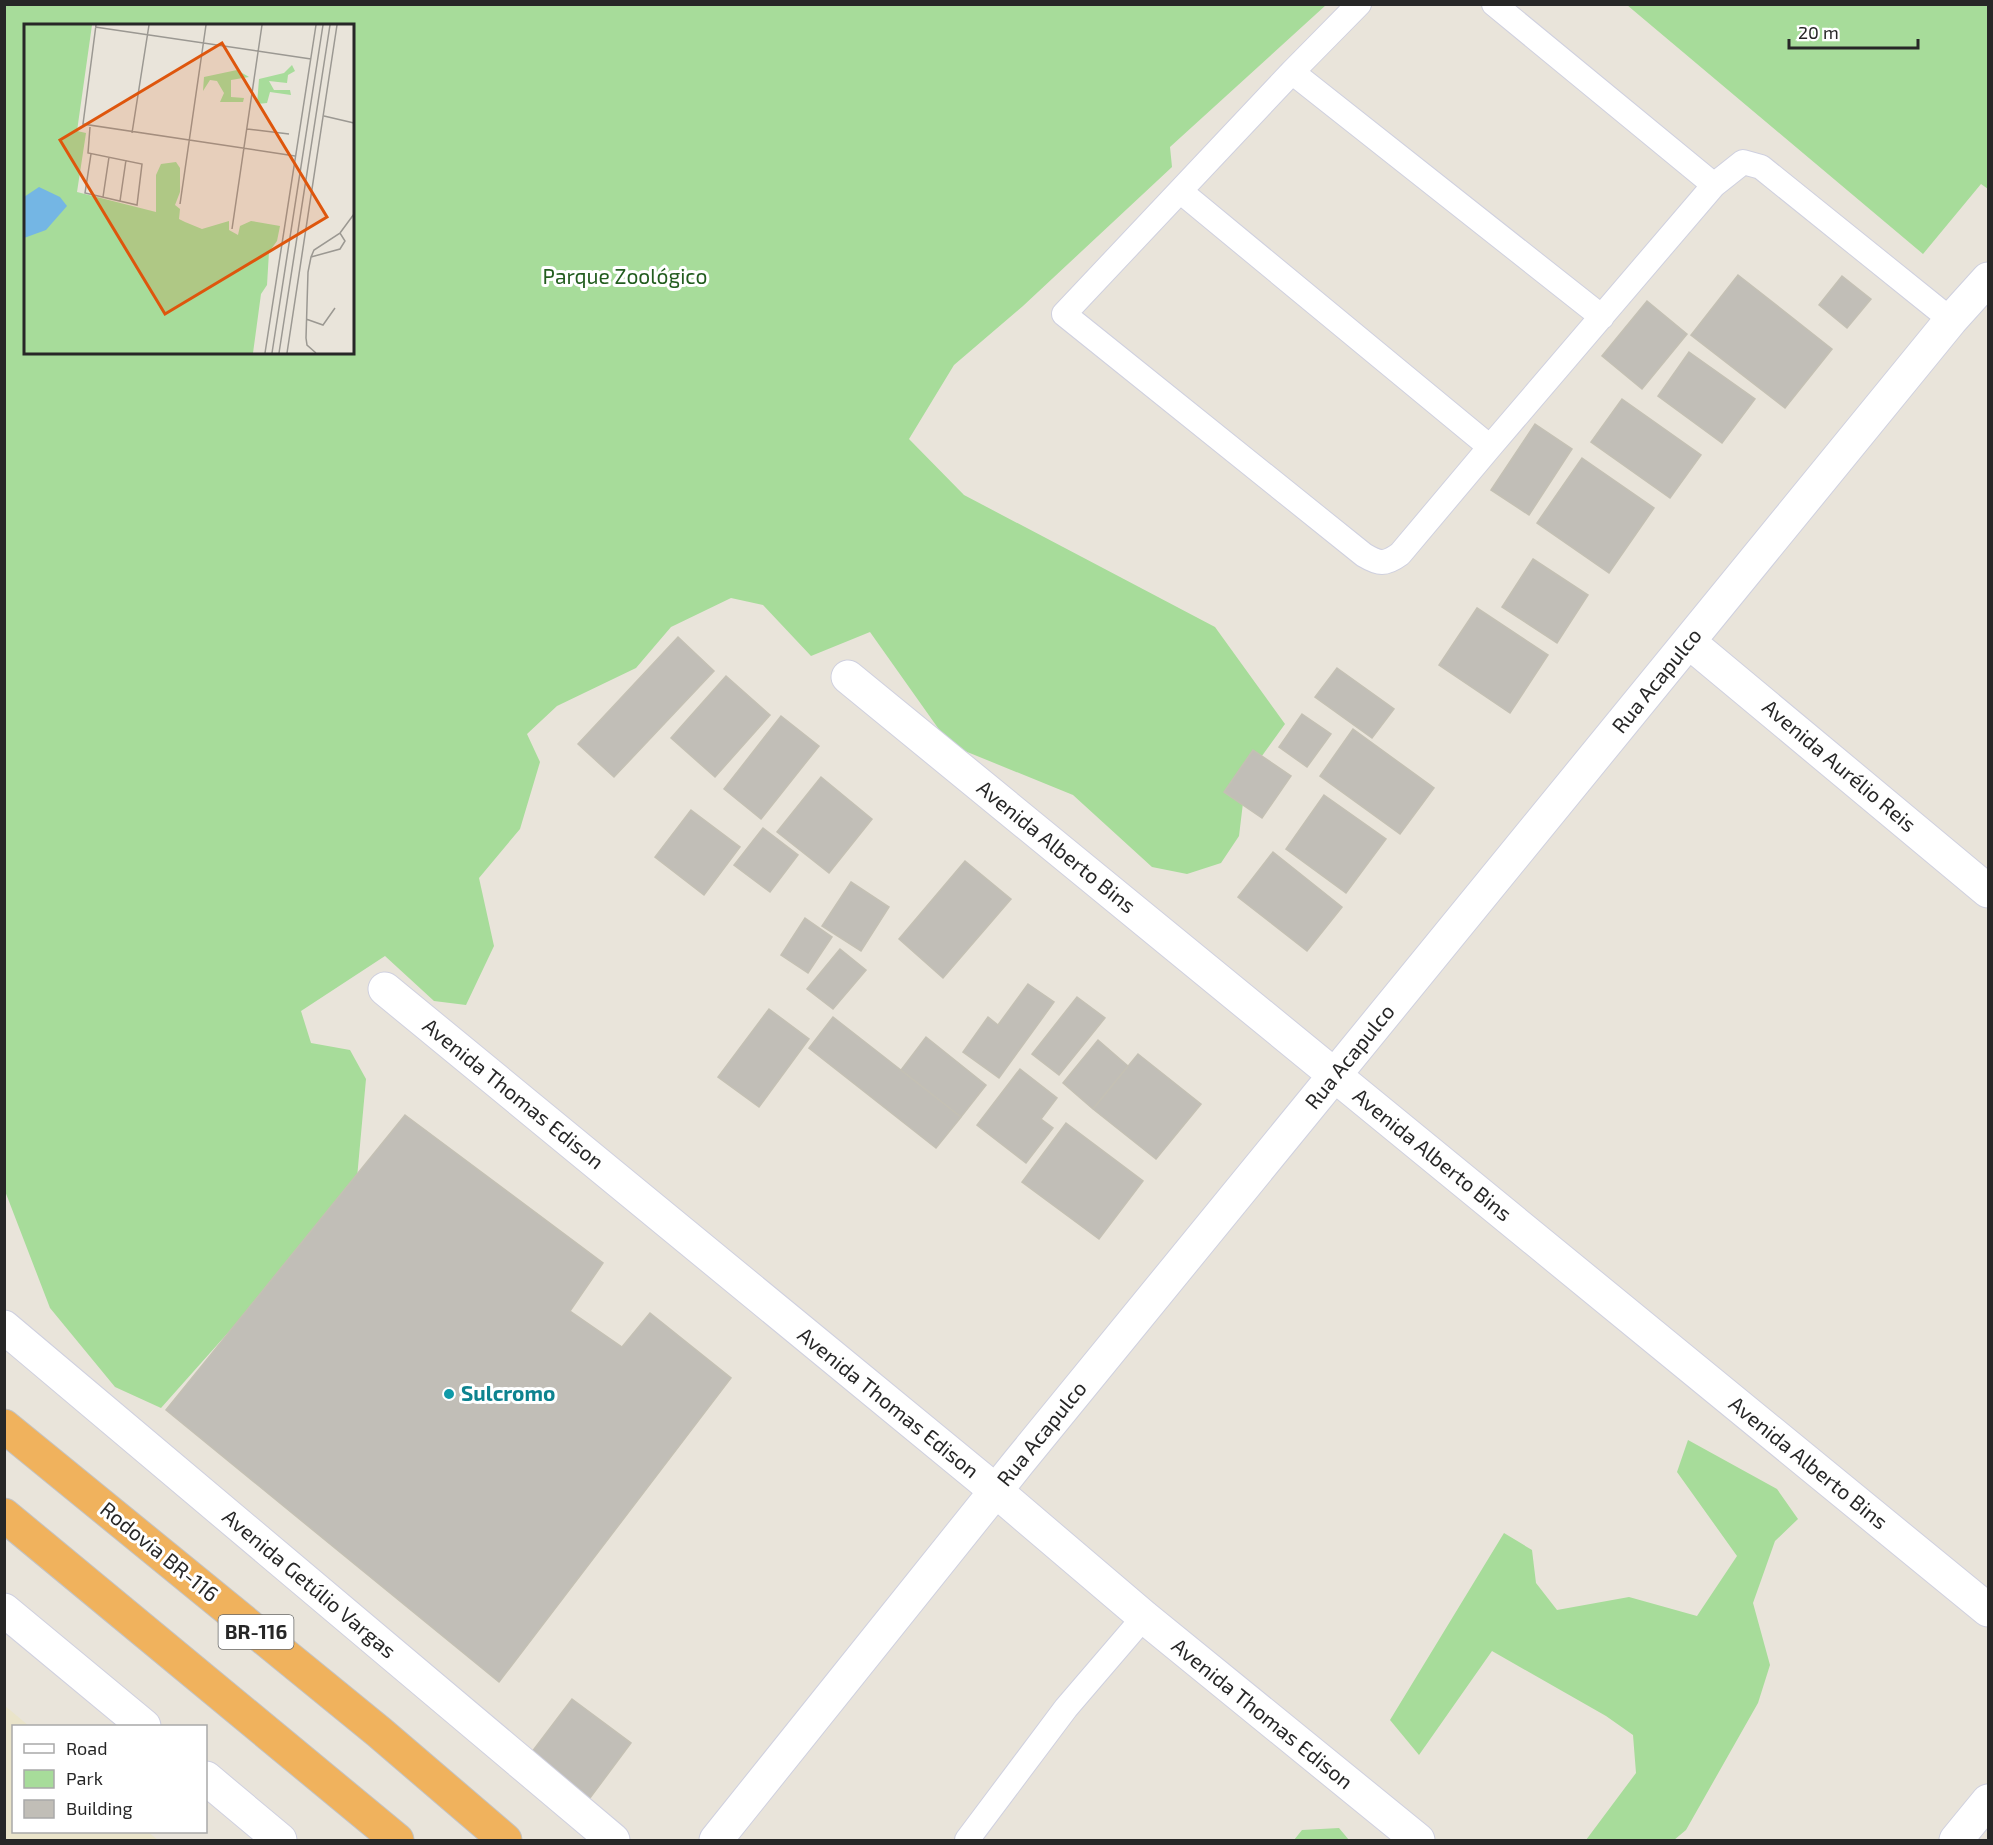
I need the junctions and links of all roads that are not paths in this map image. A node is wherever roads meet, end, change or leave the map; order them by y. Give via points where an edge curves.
1 (1359, 4) edge
2 (1494, 4) edge
3 (1292, 72) junction
4 (1714, 186) junction
5 (1180, 191) junction
6 (1989, 279) edge
7 (1602, 317) junction
8 (1952, 320) junction
9 (1490, 447) junction
10 (1689, 642) junction
11 (848, 677) dead end
12 (1989, 891) edge
13 (385, 989) dead end
14 (1335, 1075) junction
15 (4, 1327) edge
16 (4, 1426) edge
17 (996, 1491) junction
18 (4, 1515) edge
19 (4, 1610) edge
20 (1989, 1610) edge
21 (1144, 1617) junction
22 (143, 1725) edge
23 (207, 1779) edge
24 (1989, 1801) edge
25 (280, 1840) edge
26 (397, 1840) edge
27 (505, 1840) edge
28 (613, 1840) edge
29 (716, 1840) edge
30 (967, 1840) edge
31 (1418, 1840) edge
32 (1956, 1840) edge

1 - 3 lane
2 - 4 lane
3 - 5 lane
3 - 7 lane
4 - 7 lane
4 - 8 lane via 1743,162 1761,167
5 - 9 lane
5 - 9 lane via 1064,314 1377,562 1390,561 1400,554
6 - 8 street, Rua Acapulco
7 - 9 lane
8 - 10 street, Rua Acapulco
10 - 12 street, Avenida Aurélio Reis
10 - 14 street, Rua Acapulco
11 - 14 street, Avenida Alberto Bins
13 - 17 street, Avenida Thomas Edison
14 - 17 street, Rua Acapulco
14 - 20 street, Avenida Alberto Bins
15 - 28 street, Avenida Getúlio Vargas
16 - 27 highway, Rodovia BR-116 / BR-116
17 - 21 street, Avenida Thomas Edison
17 - 29 street, Rua Acapulco
18 - 26 highway
19 - 22 street
21 - 30 lane via 1066,1708
21 - 31 street, Avenida Thomas Edison
23 - 25 street
24 - 32 street

